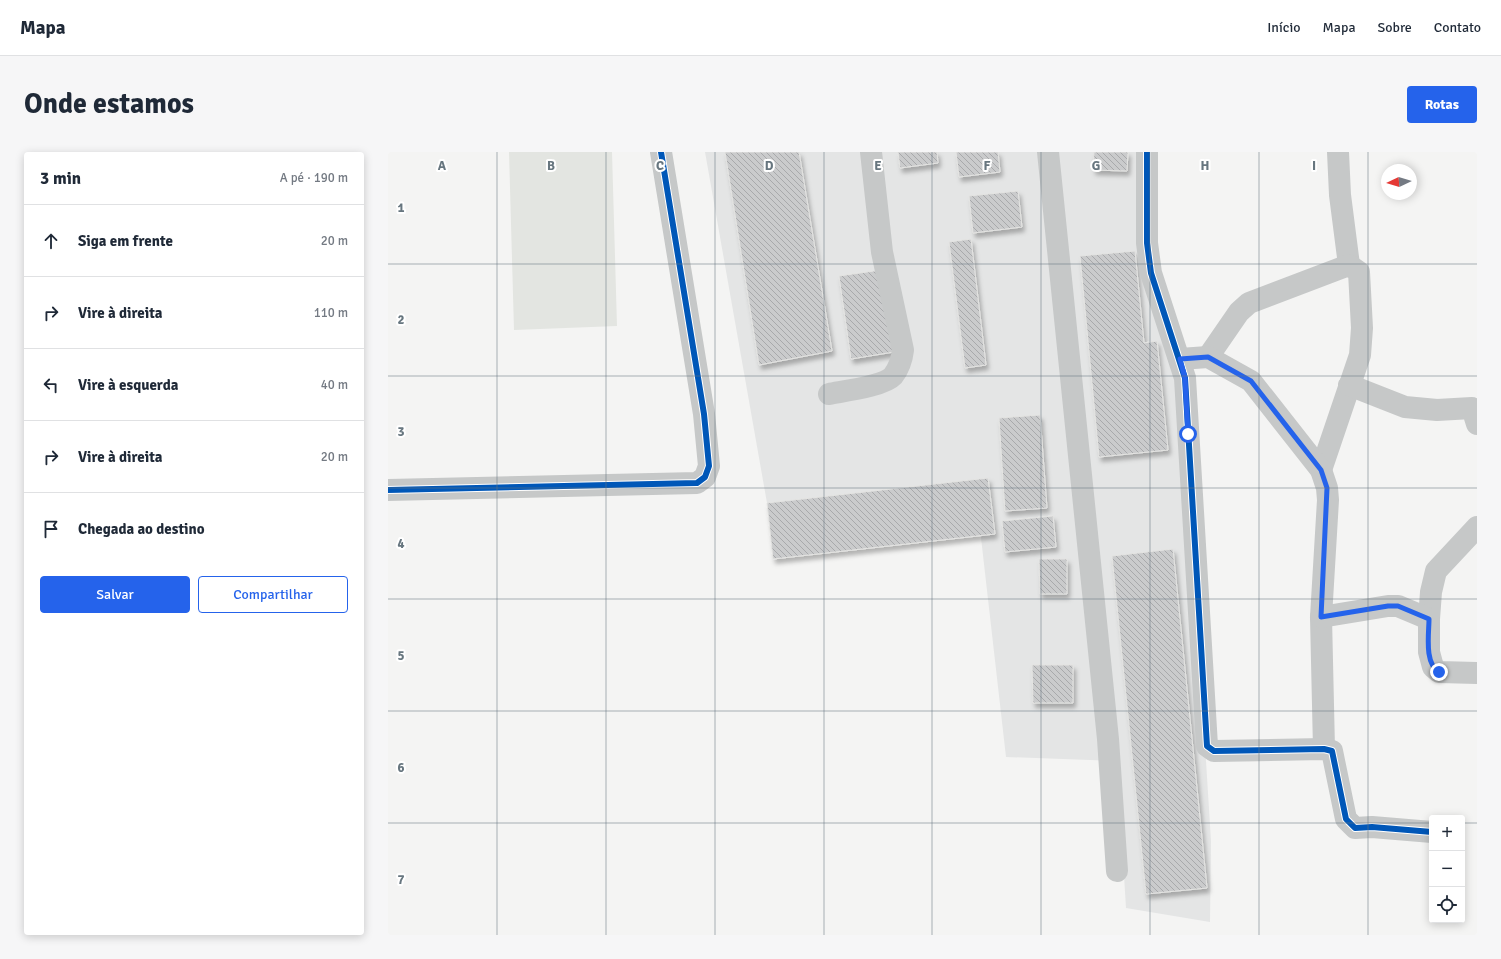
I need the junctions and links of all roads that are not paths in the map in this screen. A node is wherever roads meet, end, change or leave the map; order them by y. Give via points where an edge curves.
1 (661, 152) edge
2 (871, 152) edge
3 (1048, 152) edge
4 (1147, 152) edge
5 (1338, 152) edge
6 (1349, 265) junction
7 (1208, 357) junction
8 (1180, 359) junction
9 (1349, 385) junction
10 (829, 394) dead end
11 (1477, 424) edge
12 (1321, 470) junction
13 (388, 490) edge
14 (1477, 527) edge
15 (1321, 617) junction
16 (1429, 619) junction
17 (1477, 673) edge
18 (1324, 749) junction
19 (1429, 832) edge
20 (1117, 871) dead end

1 - 13 street via 704,414 709,466 705,477 697,482
2 - 10 street via 882,252 903,350 901,362 892,377 871,386
3 - 20 street via 1108,740
4 - 8 street via 1147,243 1151,273
5 - 6 street via 1340,195
6 - 7 street via 1249,303 1239,312
6 - 9 street via 1359,272 1362,328 1360,356
7 - 8 street
7 - 12 street via 1251,381
8 - 18 street via 1186,385 1207,746 1214,751
9 - 11 street via 1405,407 1437,410 1472,408
9 - 12 street
12 - 15 street via 1328,500
14 - 16 street via 1436,571 1430,592
15 - 16 street via 1398,606
15 - 18 street
16 - 17 street via 1429,652 1433,666 1439,672
18 - 19 street via 1332,751 1346,819 1350,825 1355,828

